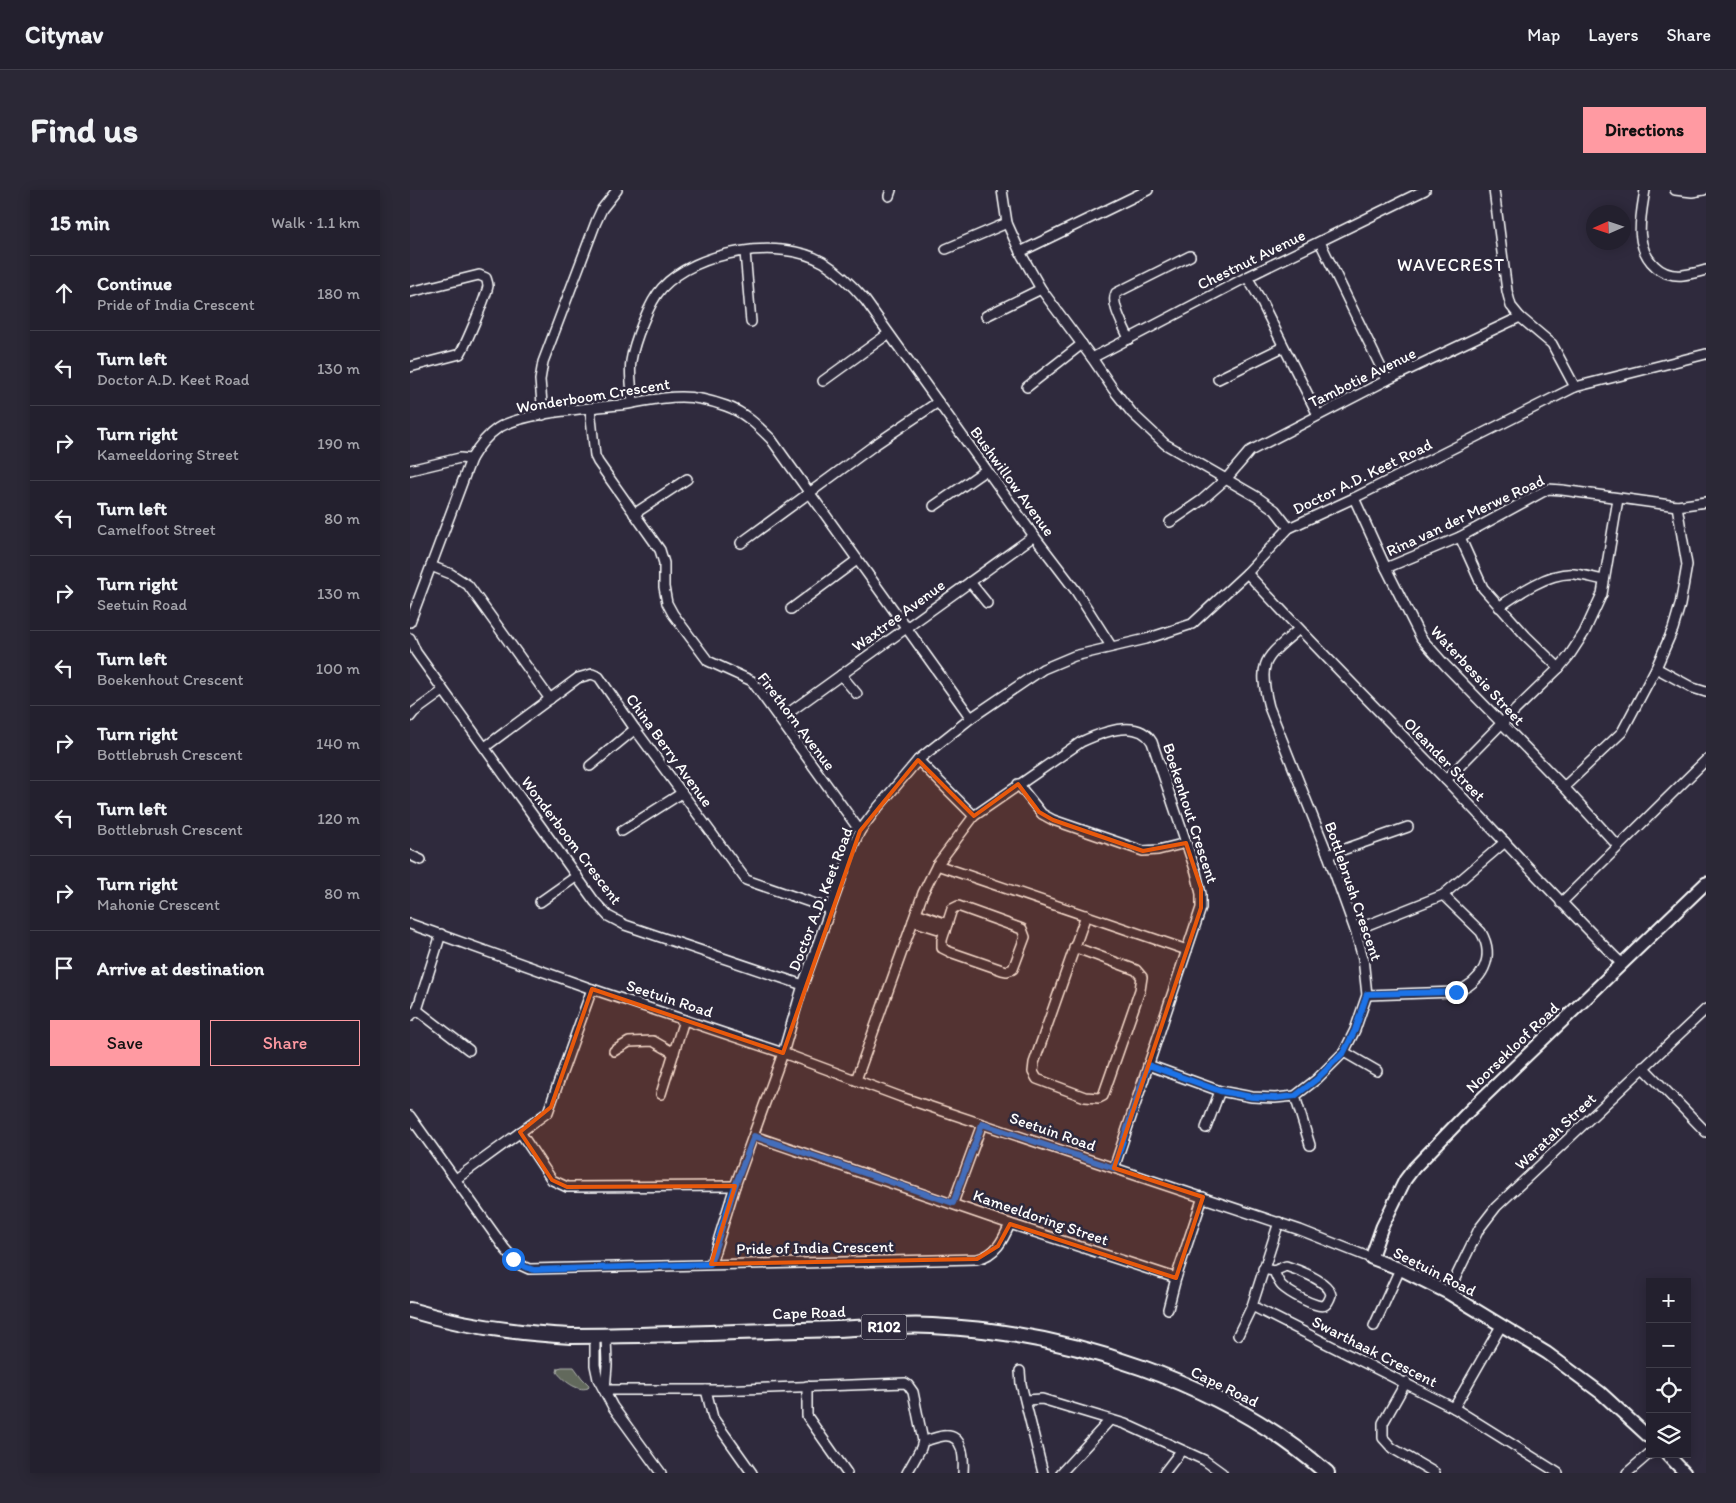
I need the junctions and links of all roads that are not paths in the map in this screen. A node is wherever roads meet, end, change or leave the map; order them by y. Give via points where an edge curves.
1 (617, 190) edge
2 (1002, 190) edge
3 (1148, 190) edge
4 (1425, 190) edge
5 (1494, 190) edge
6 (1645, 190) edge
7 (1674, 190) edge
8 (1704, 190) edge
9 (1007, 223) junction
10 (1320, 242) junction
11 (946, 249) dead end
12 (745, 252) junction
13 (1020, 252) junction
14 (1190, 256) dead end
15 (1706, 270) edge
16 (1247, 277) junction
17 (1041, 289) junction
18 (410, 292) edge
19 (986, 316) dead end
20 (1520, 317) junction
21 (751, 322) dead end
22 (888, 334) junction
23 (1130, 339) junction
24 (1082, 344) junction
25 (1283, 347) junction
26 (1706, 354) edge
27 (1092, 358) junction
28 (410, 367) edge
29 (1218, 379) dead end
30 (1386, 380) junction
31 (822, 381) dead end
32 (1575, 386) junction
33 (1027, 387) dead end
34 (938, 402) junction
35 (633, 403) junction
36 (590, 408) junction
37 (543, 415) junction
38 (1318, 415) junction
39 (470, 459) junction
40 (410, 470) edge
41 (986, 470) junction
42 (687, 478) dead end
43 (1227, 478) junction
44 (810, 492) junction
45 (1354, 498) junction
46 (1618, 499) junction
47 (1706, 502) edge
48 (934, 506) dead end
49 (1677, 506) junction
50 (634, 514) junction
51 (1170, 522) dead end
52 (1289, 528) junction
53 (1034, 536) junction
54 (1460, 537) junction
55 (742, 543) dead end
56 (857, 560) junction
57 (431, 566) junction
58 (1386, 568) junction
59 (1247, 573) junction
60 (1604, 580) junction
61 (970, 582) junction
62 (987, 603) dead end
63 (1499, 606) junction
64 (791, 609) dead end
65 (410, 622) edge
66 (906, 627) junction
67 (1299, 630) junction
68 (410, 638) edge
69 (1111, 646) junction
70 (1559, 668) junction
71 (1656, 668) junction
72 (841, 675) junction
73 (443, 691) junction
74 (1706, 692) edge
75 (857, 694) dead end
76 (550, 699) junction
77 (410, 717) edge
78 (971, 718) junction
79 (780, 719) junction
80 (1501, 724) junction
81 (635, 729) junction
82 (485, 747) junction
83 (918, 760) junction
84 (1706, 760) edge
85 (590, 766) dead end
86 (1446, 780) junction
87 (1018, 784) junction
88 (1564, 787) junction
89 (682, 793) junction
90 (974, 816) junction
91 (1408, 827) dead end
92 (622, 831) dead end
93 (860, 831) junction
94 (1505, 842) junction
95 (1186, 843) junction
96 (1617, 845) junction
97 (1328, 855) junction
98 (410, 856) edge
99 (421, 860) dead end
100 (937, 865) junction
101 (577, 876) junction
102 (1706, 883) edge
103 (1443, 895) junction
104 (540, 902) dead end
105 (1561, 903) junction
106 (830, 909) junction
107 (1086, 915) junction
108 (915, 917) junction
109 (410, 924) edge
110 (946, 927) junction
111 (1355, 930) junction
112 (442, 934) junction
113 (1074, 947) junction
114 (1187, 950) junction
115 (1622, 964) junction
116 (803, 985) junction
117 (592, 990) junction
118 (1367, 994) junction
119 (1706, 1009) edge
120 (413, 1013) edge
121 (684, 1020) junction
122 (618, 1045) dead end
123 (470, 1050) dead end
124 (1344, 1052) junction
125 (674, 1053) junction
126 (782, 1053) junction
127 (1148, 1065) junction
128 (1643, 1068) junction
129 (1377, 1071) dead end
130 (856, 1080) junction
131 (1220, 1091) junction
132 (661, 1094) dead end
133 (1295, 1096) junction
134 (410, 1116) edge
135 (982, 1124) junction
136 (1206, 1128) dead end
137 (520, 1132) junction
138 (1706, 1132) edge
139 (754, 1136) junction
140 (1310, 1145) dead end
141 (1114, 1168) junction
142 (456, 1179) junction
143 (735, 1186) junction
144 (1204, 1197) junction
145 (953, 1203) junction
146 (1279, 1222) junction
147 (1010, 1224) junction
148 (1371, 1258) junction
149 (710, 1264) junction
150 (1264, 1269) junction
151 (1400, 1269) junction
152 (1274, 1271) junction
153 (1176, 1278) junction
154 (1448, 1293) junction
155 (1252, 1306) junction
156 (1168, 1309) dead end
157 (410, 1310) edge
158 (1374, 1326) dead end
159 (1501, 1326) junction
160 (1238, 1335) dead end
161 (600, 1336) junction
162 (1020, 1371) dead end
163 (1406, 1382) junction
164 (807, 1386) junction
165 (605, 1390) junction
166 (706, 1390) junction
167 (1026, 1400) junction
168 (1454, 1408) junction
169 (1110, 1420) junction
170 (1646, 1434) edge
171 (923, 1441) junction
172 (1181, 1451) junction
173 (1646, 1456) edge
174 (1671, 1458) edge
175 (661, 1473) edge
176 (752, 1473) edge
177 (847, 1473) edge
178 (907, 1473) edge
179 (963, 1473) edge
180 (1043, 1473) edge
181 (1061, 1473) edge
182 (1164, 1473) edge
183 (1222, 1473) edge
184 (1327, 1473) edge
185 (1435, 1473) edge
186 (1558, 1473) edge
187 (1627, 1473) edge
188 (1684, 1473) edge

1 - 37 street via 596,222 543,362 540,380
2 - 9 street
3 - 13 street
4 - 10 street, Chestnut Avenue
5 - 20 street via 1507,291
6 - 15 street via 1640,233 1643,251 1649,261 1659,270 1673,274
7 - 8 street
9 - 11 street
9 - 13 street
10 - 16 street, Chestnut Avenue
10 - 30 street
12 - 21 street
12 - 22 street, Bushwillow Avenue via 780,250 822,262 856,290
12 - 35 street, Bushwillow Avenue via 704,260 662,288 651,304 631,360
13 - 17 street
14 - 23 street via 1116,293 1114,305
16 - 23 street, Chestnut Avenue
16 - 25 street
17 - 19 street
17 - 24 street
18 - 28 street via 476,276 486,278 488,287 460,354
20 - 30 street, Tambotie Avenue
20 - 32 street via 1552,344
22 - 31 street
22 - 34 street, Bushwillow Avenue
23 - 27 street, Chestnut Avenue
24 - 27 street
24 - 33 street
25 - 29 street
25 - 38 street
26 - 32 street, Doctor A.D. Keet Road
27 - 43 street via 1113,389 1148,429 1165,444
30 - 38 street, Tambotie Avenue
32 - 45 street, Doctor A.D. Keet Road
34 - 41 street, Bushwillow Avenue
34 - 44 street
35 - 36 street, Wonderboom Crescent
35 - 44 street, Wonderboom Crescent via 681,397 733,409 754,422 771,439
36 - 37 street, Wonderboom Crescent
36 - 50 street, Firethorn Avenue via 595,456
37 - 39 street, Wonderboom Crescent via 498,428 481,443
38 - 43 street, Tambotie Avenue via 1250,451
39 - 40 street via 460,458
39 - 57 street, Wonderboom Crescent
41 - 48 street
41 - 53 street, Bushwillow Avenue
42 - 50 street
43 - 51 street, Tambotie Avenue
43 - 52 street via 1275,510
44 - 55 street
44 - 56 street, Wonderboom Crescent
45 - 52 street, Doctor A.D. Keet Road
45 - 58 street, Waterbessie Street
46 - 49 street, Rina van der Merwe Road
46 - 54 street, Rina van der Merwe Road via 1548,490
46 - 60 street
47 - 49 street, Rina van der Merwe Road
49 - 71 street via 1687,566 1674,629
50 - 79 street, Firethorn Avenue via 662,556 664,588 673,614 708,661 752,682
52 - 59 street, Doctor A.D. Keet Road
53 - 61 street, Waxtree Avenue
53 - 69 street, Bushwillow Avenue via 1076,591
54 - 58 street, Rina van der Merwe Road
54 - 63 street via 1483,588
56 - 64 street
56 - 66 street, Wonderboom Crescent
57 - 65 street, Wonderboom Crescent
57 - 76 street via 468,585
58 - 80 street, Waterbessie Street via 1421,638
59 - 67 street, Oleander Street
59 - 69 street, Doctor A.D. Keet Road via 1192,624
60 - 63 street via 1572,574 1558,576 1519,592
60 - 70 street via 1602,594 1584,633
61 - 62 street
61 - 66 street, Waxtree Avenue
63 - 70 street
66 - 72 street, Waxtree Avenue
66 - 78 street, Wonderboom Crescent
67 - 86 street, Oleander Street
67 - 97 street, Bottlebrush Crescent via 1270,654 1263,675 1265,691
68 - 73 street, Wonderboom Crescent
69 - 78 street, Doctor A.D. Keet Road via 1043,669
70 - 80 street
71 - 74 street
71 - 88 street via 1622,732
72 - 75 street
72 - 79 street, Waxtree Avenue
73 - 77 street
73 - 82 street, Wonderboom Crescent
76 - 81 street, China Berry Avenue via 578,678 595,675 603,681
76 - 82 street, China Berry Avenue
78 - 83 street, Doctor A.D. Keet Road
79 - 93 street, Firethorn Avenue
80 - 86 street
80 - 88 street, Waterbessie Street
81 - 85 street
81 - 89 street, China Berry Avenue
82 - 101 street, Wonderboom Crescent
83 - 90 street
83 - 93 street, Doctor A.D. Keet Road
84 - 96 street
86 - 94 street, Oleander Street
87 - 90 street, Boekenhout Crescent
87 - 95 street via 1039,812 1053,820 1143,851
87 - 95 street, Boekenhout Crescent via 1099,733 1137,730 1152,742
88 - 96 street, Waterbessie Street
89 - 92 street
89 - 106 street, China Berry Avenue via 746,880
90 - 100 street, Boekenhout Crescent
91 - 97 street
93 - 106 street, Doctor A.D. Keet Road
94 - 103 street
94 - 105 street, Oleander Street
95 - 114 street, Boekenhout Crescent via 1202,894 1201,908
96 - 105 street
97 - 111 street, Bottlebrush Crescent
98 - 99 street
100 - 107 street
100 - 108 street, Boekenhout Crescent
101 - 104 street
101 - 116 street, Wonderboom Crescent via 600,909 616,921
102 - 115 street, Noorsekloof Road
103 - 111 street
103 - 118 street via 1484,936 1487,960 1482,972 1468,986 1456,992
105 - 115 street, Oleander Street
106 - 116 street, Doctor A.D. Keet Road
107 - 113 street
107 - 114 street
108 - 110 street
108 - 130 street, Boekenhout Crescent
109 - 112 street, Seetuin Road
110 - 110 street via 941,944 945,950 1007,972 1015,966 1025,937 1019,926 958,906 952,908
111 - 118 street, Bottlebrush Crescent via 1363,958
112 - 117 street, Seetuin Road
112 - 120 street
113 - 113 street via 1033,1072 1037,1079 1085,1097 1099,1098 1103,1096 1124,1038 1142,977 1136,970
114 - 127 street, Boekenhout Crescent
115 - 148 street, Noorsekloof Road via 1414,1168 1382,1227
116 - 126 street, Doctor A.D. Keet Road
117 - 121 street, Seetuin Road
117 - 137 street via 551,1107 543,1117
118 - 124 street, Bottlebrush Crescent
119 - 128 street, Waratah Street
120 - 123 street
121 - 125 street
121 - 126 street, Seetuin Road
122 - 125 street via 653,1041
124 - 129 street
124 - 133 street, Bottlebrush Crescent
125 - 132 street
126 - 130 street, Seetuin Road
126 - 139 street, Doctor A.D. Keet Road
127 - 131 street
127 - 141 street, Boekenhout Crescent
128 - 138 street
128 - 154 street, Waratah Street via 1496,1207 1479,1229
130 - 135 street, Seetuin Road
131 - 133 street via 1268,1098
131 - 136 street
133 - 140 street
134 - 142 street, Pride of India Crescent
135 - 141 street, Seetuin Road
135 - 145 street
137 - 142 street
137 - 143 street via 552,1180 567,1187
139 - 143 street, Doctor A.D. Keet Road
139 - 145 street, Kameeldoring Street
141 - 144 street, Seetuin Road
142 - 149 street, Pride of India Crescent via 505,1249 525,1267 534,1270
143 - 149 street, Doctor A.D. Keet Road
144 - 146 street, Seetuin Road
144 - 153 street
145 - 147 street, Kameeldoring Street
146 - 148 street, Seetuin Road
146 - 150 street
147 - 149 street, Pride of India Crescent via 998,1246 988,1256 977,1259
147 - 153 street, Kameeldoring Street
148 - 151 street, Seetuin Road
150 - 152 street
150 - 155 street
151 - 154 street, Seetuin Road
151 - 158 street
152 - 152 street via 1282,1286 1313,1304 1322,1306 1329,1300 1331,1291 1325,1284 1286,1266
153 - 156 street
154 - 159 street, Seetuin Road
155 - 160 street
155 - 163 street, Swarthaak Crescent
157 - 161 main road, Cape Road / R102 via 491,1329 529,1334
159 - 168 street
159 - 170 street, Seetuin Road via 1547,1353 1601,1393
161 - 165 street via 607,1365
161 - 184 main road, Cape Road / R102 via 930,1326 1048,1340 1122,1360 1222,1403 1253,1418
162 - 167 street
163 - 168 street, Swarthaak Crescent
163 - 185 street via 1383,1423 1383,1438 1392,1448
164 - 166 street
164 - 171 street via 905,1383 912,1392
164 - 177 street via 807,1416
165 - 166 street
165 - 175 street via 613,1407
166 - 176 street via 713,1418
167 - 169 street via 1042,1399
167 - 180 street
168 - 186 street, Swarthaak Crescent
169 - 172 street
169 - 181 street
171 - 178 street
171 - 179 street via 945,1436 955,1440 962,1448
172 - 182 street
172 - 183 street via 1204,1460
173 - 187 street
174 - 188 street

